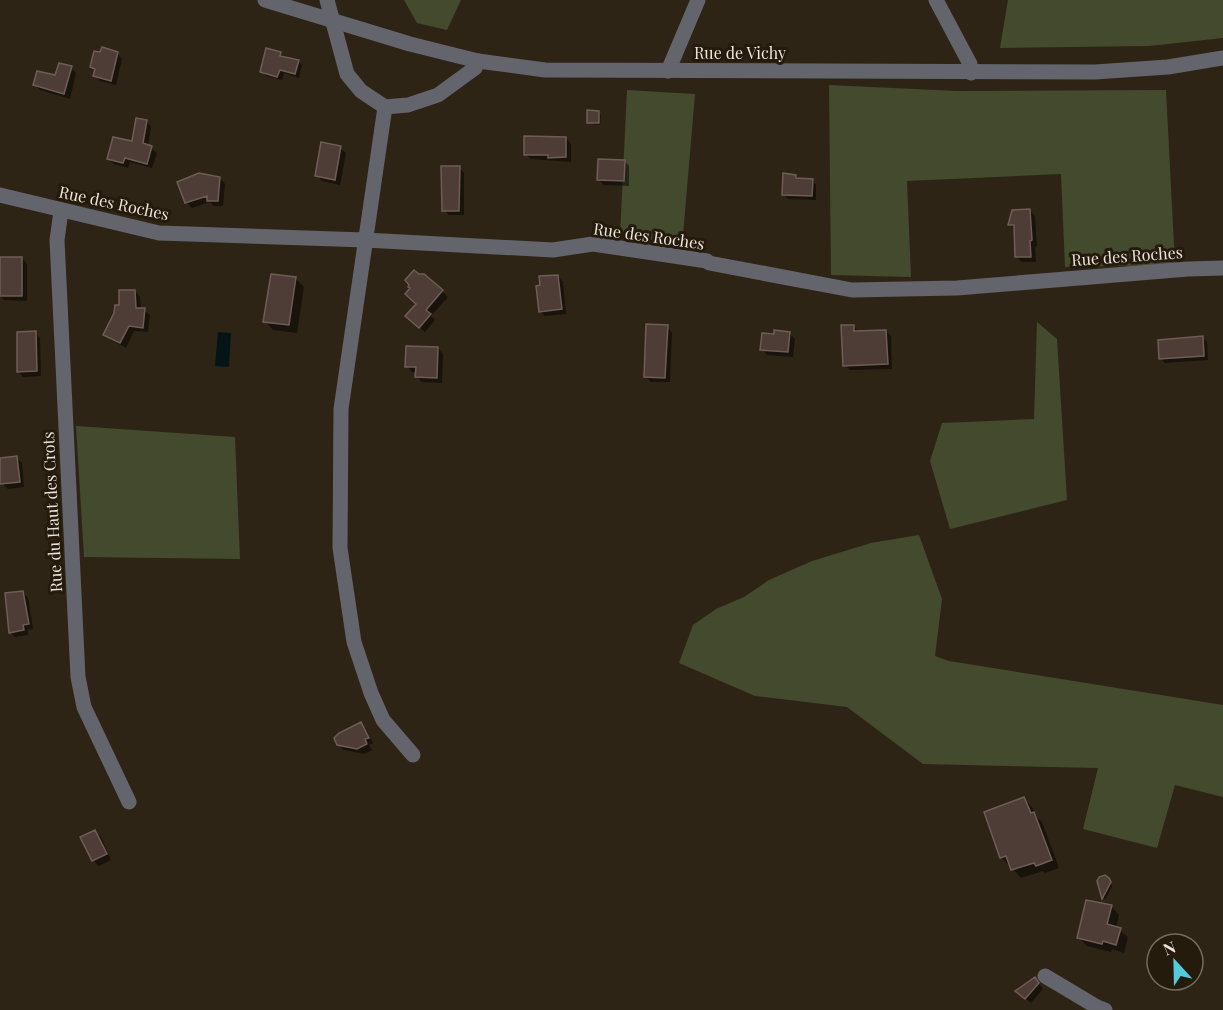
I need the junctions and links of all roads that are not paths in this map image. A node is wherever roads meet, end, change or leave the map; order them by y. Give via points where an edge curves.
1 (265, 0) edge
2 (327, 0) edge
3 (698, 0) edge
4 (936, 0) edge
5 (332, 20) junction
6 (1223, 58) edge
7 (478, 61) junction
8 (668, 71) junction
9 (971, 73) junction
10 (385, 107) junction
11 (0, 195) edge
12 (61, 210) junction
13 (365, 240) junction
14 (1223, 268) edge
15 (413, 755) dead end
16 (129, 802) dead end
17 (1045, 976) dead end
18 (1105, 1010) edge

1 - 5 street, Rue de Vichy
2 - 5 street
3 - 8 street
4 - 9 street
5 - 7 street, Rue de Vichy
5 - 10 street via 347,74 361,91
6 - 9 street, Rue de Vichy via 1095,72
7 - 8 street, Rue de Vichy via 545,70
7 - 10 street via 475,68 438,95 408,105
8 - 9 street, Rue de Vichy
10 - 13 street
11 - 12 street, Rue des Roches
12 - 13 street, Rue des Roches via 159,233
12 - 16 street, Rue du Haut des Crots via 57,240 78,677 84,707
13 - 14 street, Rue des Roches via 553,249 593,244 707,261 852,290 957,288
13 - 15 street via 341,409 340,548 354,642 371,693 383,720
17 - 18 street

